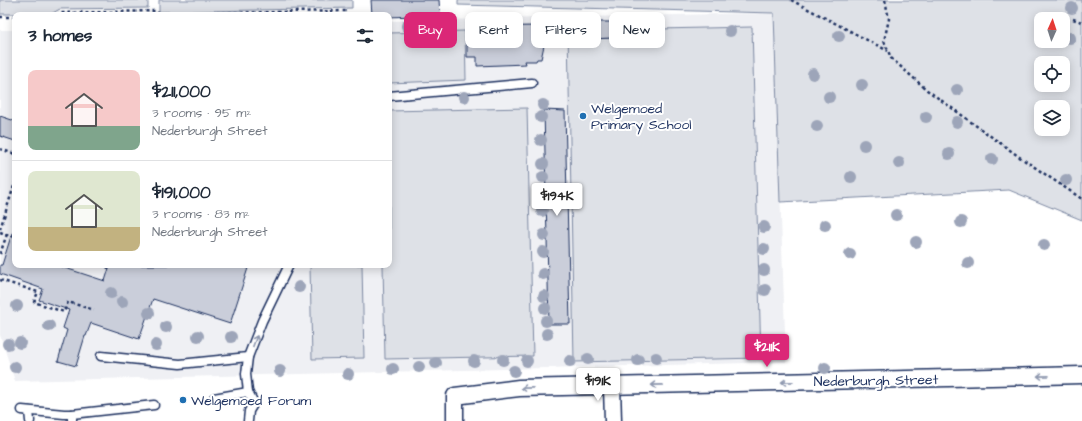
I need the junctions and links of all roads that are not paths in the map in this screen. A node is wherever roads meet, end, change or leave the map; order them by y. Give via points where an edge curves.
1 (532, 83) dead end
2 (392, 96) edge
3 (288, 268) edge
4 (101, 356) dead end
5 (248, 357) junction
6 (1082, 375) edge
7 (612, 386) junction
8 (248, 392) junction
9 (214, 398) dead end
10 (154, 405) dead end
11 (72, 417) edge
12 (30, 421) edge
13 (248, 421) edge
14 (455, 421) edge
15 (613, 421) edge

1 - 2 lane
5 -> 3 lane
4 - 5 lane via 180,364
5 - 8 lane
6 -> 7 street, Nederburgh Street
7 -> 14 street, Nederburgh Street via 519,388 455,396
7 - 15 street
8 - 9 lane
8 - 13 lane via 254,404 249,411
10 - 11 lane
11 - 12 lane via 26,410

